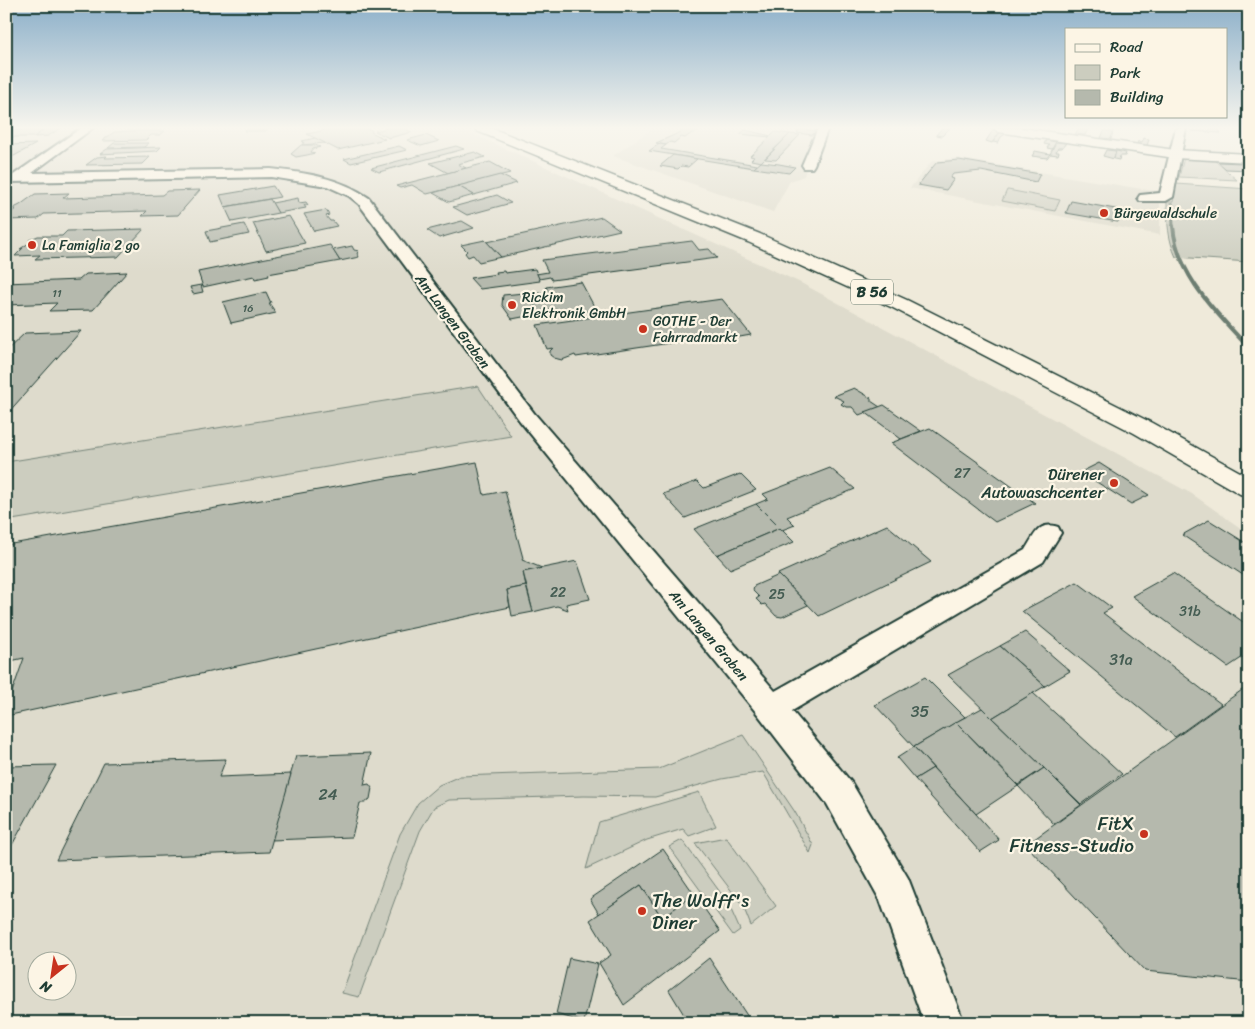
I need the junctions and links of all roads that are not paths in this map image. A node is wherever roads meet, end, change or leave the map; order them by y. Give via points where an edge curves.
1 (178, 176) edge
2 (292, 176) edge
3 (600, 176) edge
4 (623, 176) edge
5 (1170, 176) edge
6 (13, 182) edge
7 (1145, 198) dead end
8 (1249, 468) edge
9 (1249, 488) edge
10 (1049, 533) dead end
11 (771, 708) junction
12 (944, 1023) edge

1 - 6 street, Am Langen Graben
2 - 11 street, Am Langen Graben via 311,178 351,190 364,201 527,417
3 - 9 main road, B 56 via 754,238 900,304 1143,428
4 - 8 main road, B 56 via 768,233 917,300 1070,374
5 - 7 street via 1166,197
10 - 11 street via 1034,556
11 - 12 street, Am Langen Graben via 839,793 895,891

